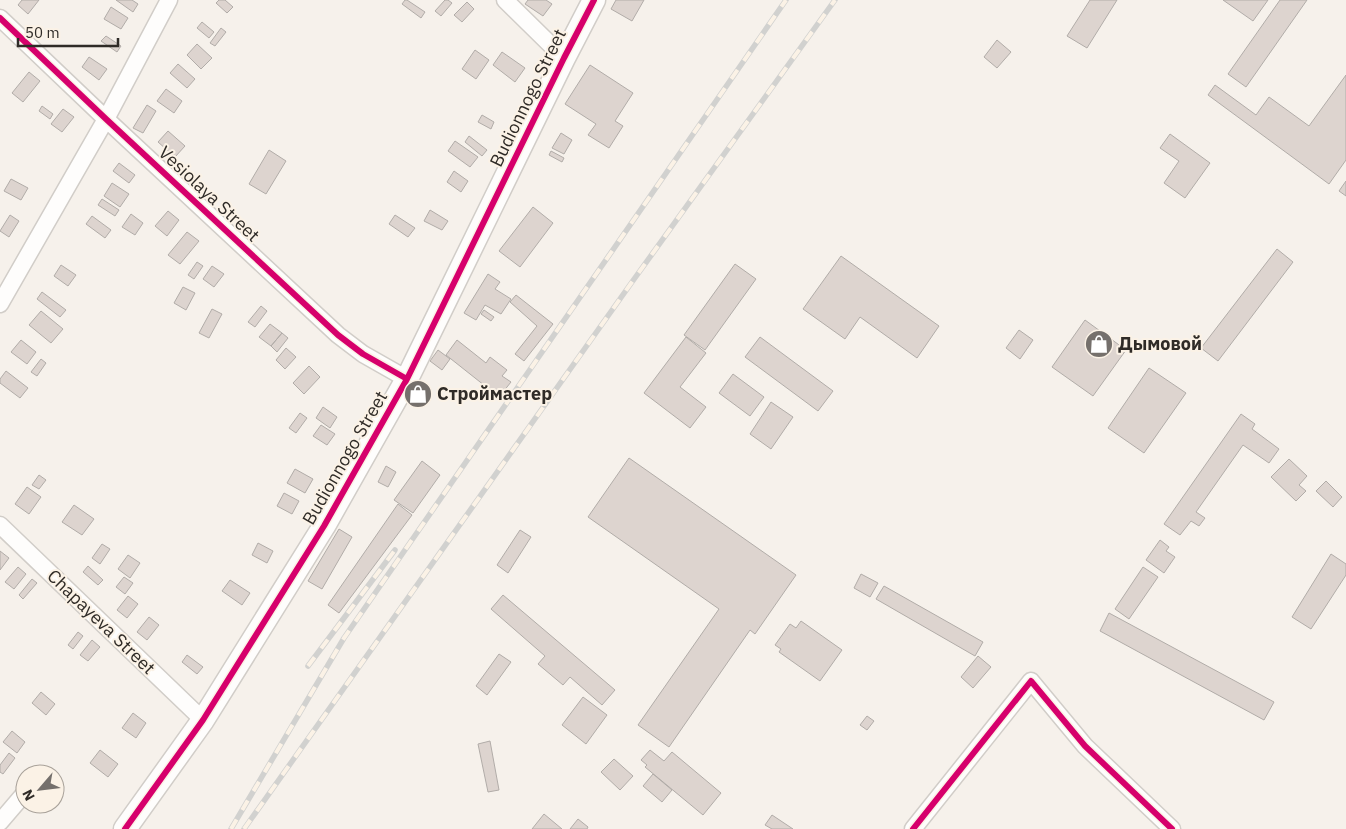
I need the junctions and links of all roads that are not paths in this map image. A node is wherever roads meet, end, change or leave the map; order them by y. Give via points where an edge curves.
1 (169, 0) edge
2 (504, 0) edge
3 (594, 0) edge
4 (0, 18) edge
5 (564, 58) junction
6 (106, 119) junction
7 (0, 304) edge
8 (407, 379) junction
9 (0, 525) edge
10 (203, 720) junction
11 (15, 804) edge
12 (0, 822) edge
13 (125, 829) edge
14 (913, 829) edge
15 (1172, 829) edge

1 - 6 street
2 - 5 street
3 - 5 street, Budionnogo Street
4 - 6 street, Vesiolaya Street
5 - 8 street, Budionnogo Street
6 - 7 street
6 - 8 street, Vesiolaya Street via 338,335 363,354
8 - 10 street, Budionnogo Street via 324,526
9 - 10 street, Chapayeva Street
10 - 13 street, Budionnogo Street
11 - 12 street
14 - 15 street via 1031,680 1085,746

